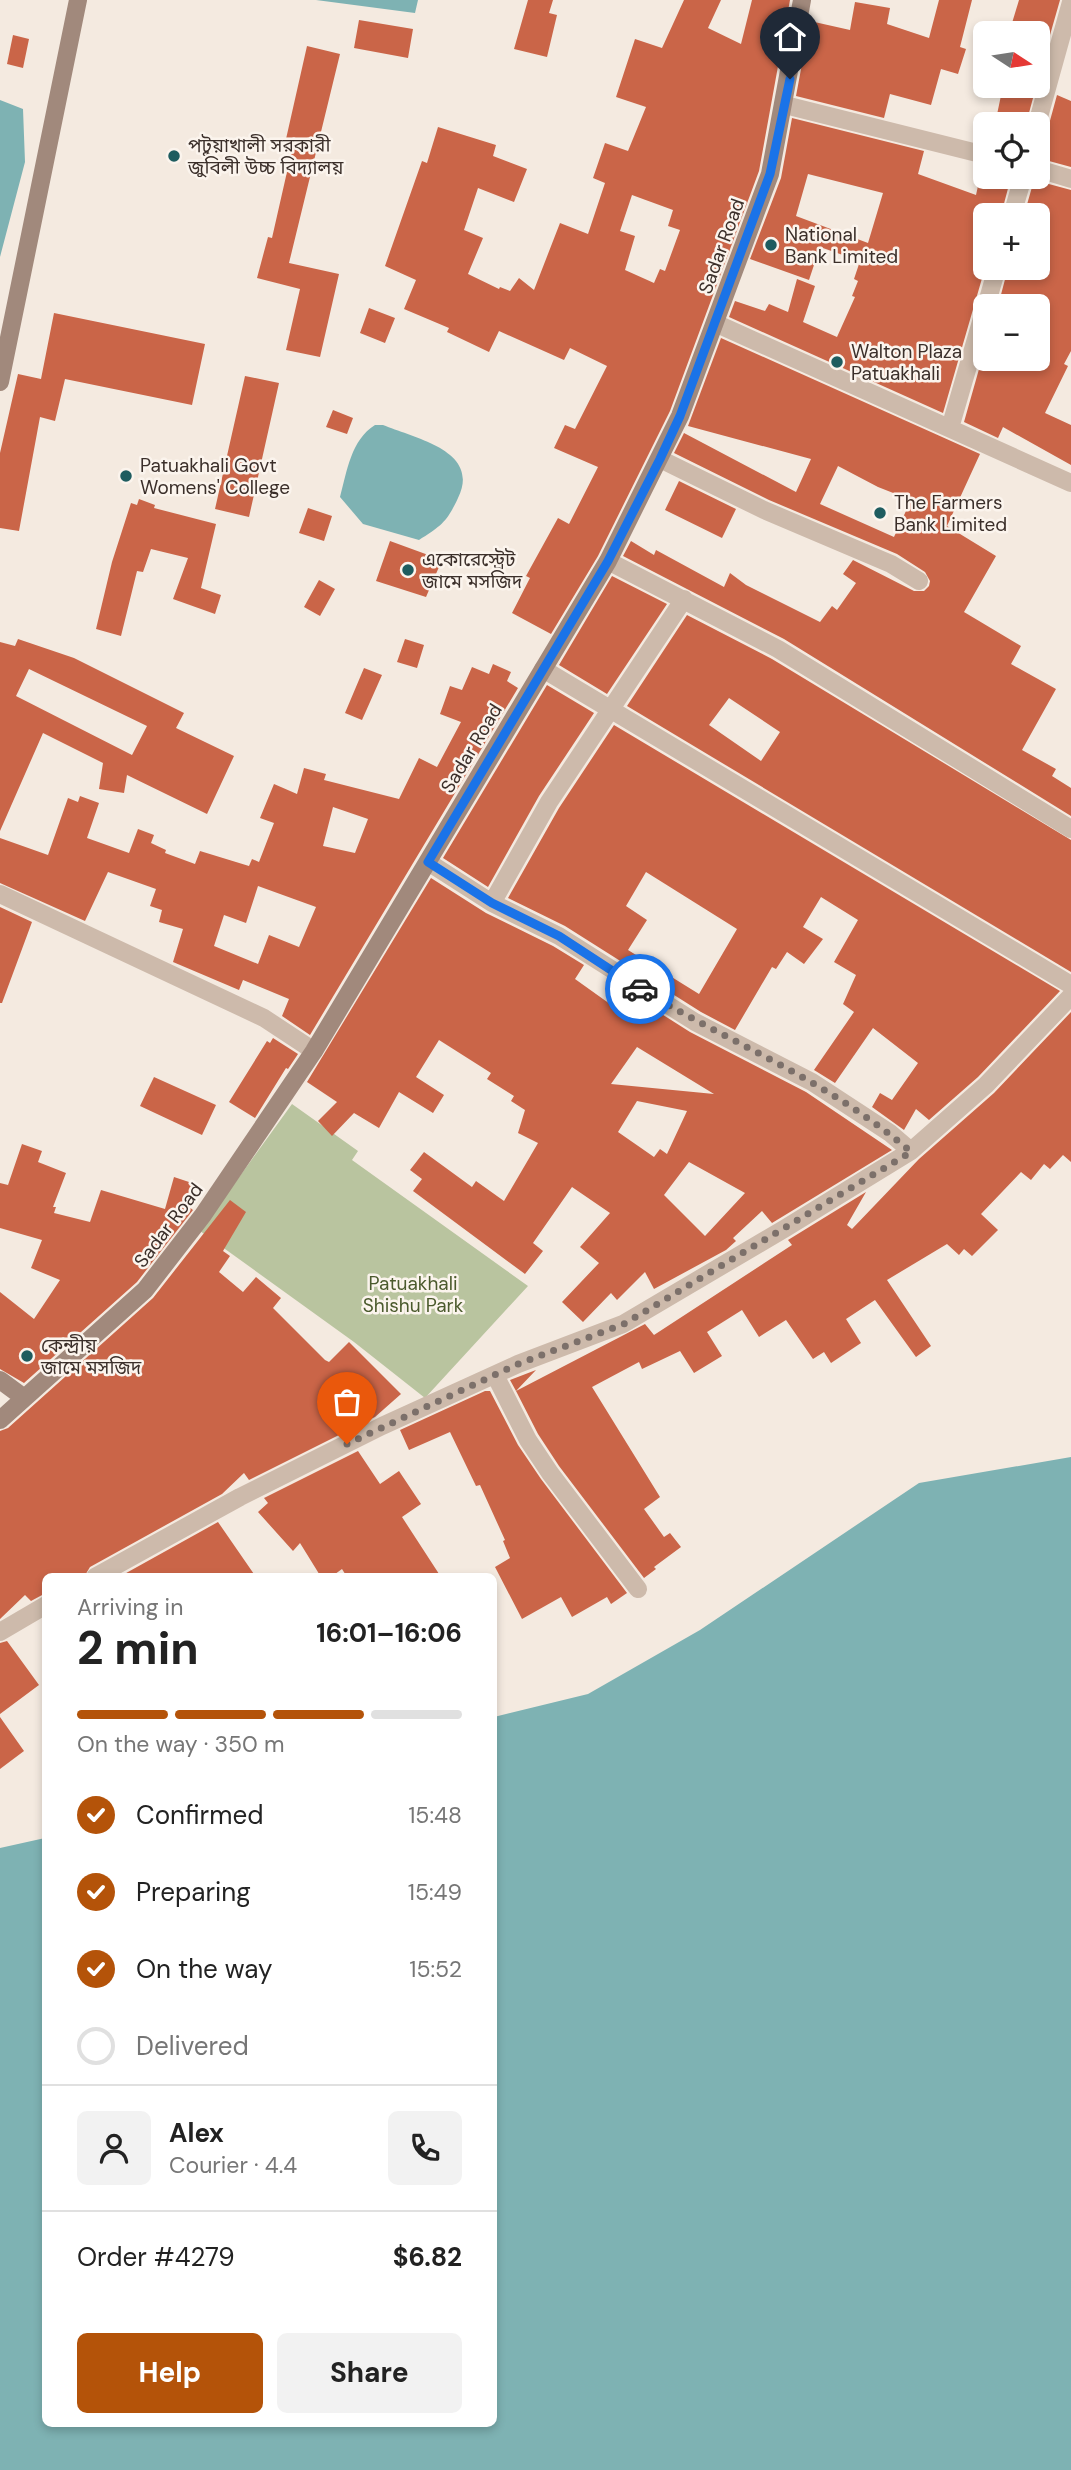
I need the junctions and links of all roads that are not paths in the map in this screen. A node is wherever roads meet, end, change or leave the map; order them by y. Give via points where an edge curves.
1 (78, 0) edge
2 (802, 0) edge
3 (1071, 2) edge
4 (785, 105) junction
5 (1040, 112) edge
6 (973, 152) edge
7 (1050, 173) edge
8 (1071, 179) edge
9 (6, 316) edge
10 (715, 323) junction
11 (973, 351) edge
12 (0, 382) edge
13 (950, 428) junction
14 (660, 459) junction
15 (1071, 483) edge
16 (608, 561) junction
17 (919, 581) dead end
18 (684, 599) junction
19 (543, 669) junction
20 (608, 710) junction
21 (1071, 829) edge
22 (428, 862) junction
23 (0, 894) edge
24 (492, 903) junction
25 (1071, 985) edge
26 (1071, 996) edge
27 (314, 1051) junction
28 (911, 1152) junction
29 (495, 1375) junction
30 (0, 1380) edge
31 (23, 1397) junction
32 (0, 1420) edge
33 (102, 1573) edge
34 (638, 1589) dead end
35 (42, 1607) edge
36 (0, 1632) edge

1 - 9 street
2 - 4 street, Sadar Road
3 - 5 street
4 - 6 street
4 - 10 street, Sadar Road via 770,174
7 - 8 street
9 - 12 street
10 - 13 street
10 - 14 street, Sadar Road
11 - 13 street
13 - 15 street
14 - 16 street, Sadar Road
14 - 17 street
16 - 18 street
16 - 19 street, Sadar Road
18 - 20 street
18 - 21 street via 778,649
19 - 20 street
19 - 22 street, Sadar Road
20 - 24 street
20 - 25 street
22 - 24 street
22 - 27 street, Sadar Road
23 - 27 street via 264,1018
24 - 28 street via 559,936 695,1022 812,1082
26 - 28 street via 986,1085
27 - 31 street, Sadar Road via 203,1215 145,1290
28 - 29 street via 624,1324
29 - 33 street via 240,1496
29 - 34 street via 543,1462
30 - 31 street
31 - 32 street, Sadar Road
35 - 36 street

